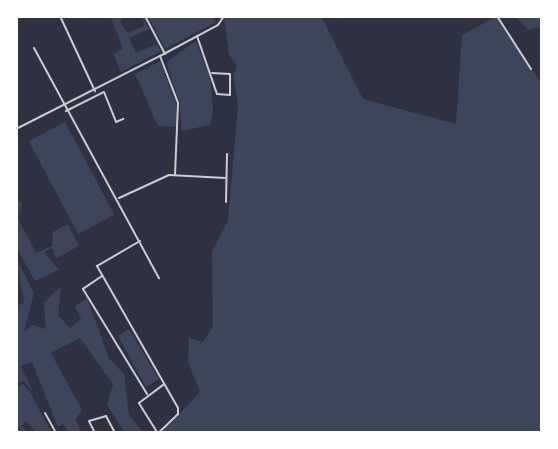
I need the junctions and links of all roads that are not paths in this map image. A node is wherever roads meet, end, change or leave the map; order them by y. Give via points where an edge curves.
1 (60, 16) edge
2 (145, 16) edge
3 (224, 16) edge
4 (497, 16) edge
5 (197, 36) junction
6 (34, 48) dead end
7 (165, 54) junction
8 (160, 56) junction
9 (531, 69) dead end
10 (212, 73) junction
11 (95, 91) junction
12 (63, 106) junction
13 (66, 111) junction
14 (123, 119) dead end
15 (16, 129) edge
16 (227, 154) dead end
17 (175, 175) junction
18 (226, 178) junction
19 (119, 198) junction
20 (226, 202) dead end
21 (140, 241) junction
22 (102, 276) junction
23 (159, 278) dead end
24 (164, 384) junction
25 (147, 394) junction
26 (45, 413) dead end
27 (16, 429) edge
28 (18, 433) edge
29 (56, 433) edge
30 (95, 433) edge
31 (115, 433) edge
32 (157, 433) edge

1 - 11 street
2 - 7 street
3 - 5 street
4 - 9 street
5 - 7 street
5 - 10 street
6 - 12 street
7 - 8 street
8 - 11 street
8 - 17 street via 178,103
10 - 10 street via 217,94 230,95 230,74
11 - 12 street
12 - 13 street
12 - 15 street
13 - 14 street via 104,92 116,122
13 - 19 street via 113,201
16 - 18 street
17 - 18 street
17 - 19 street
18 - 20 street
19 - 21 street
21 - 22 street via 96,266
21 - 23 street
22 - 24 street
22 - 25 street via 83,289
24 - 25 street
24 - 32 street via 179,411
25 - 32 street via 139,406
26 - 29 street
27 - 28 main road
30 - 31 street via 89,421 106,416

